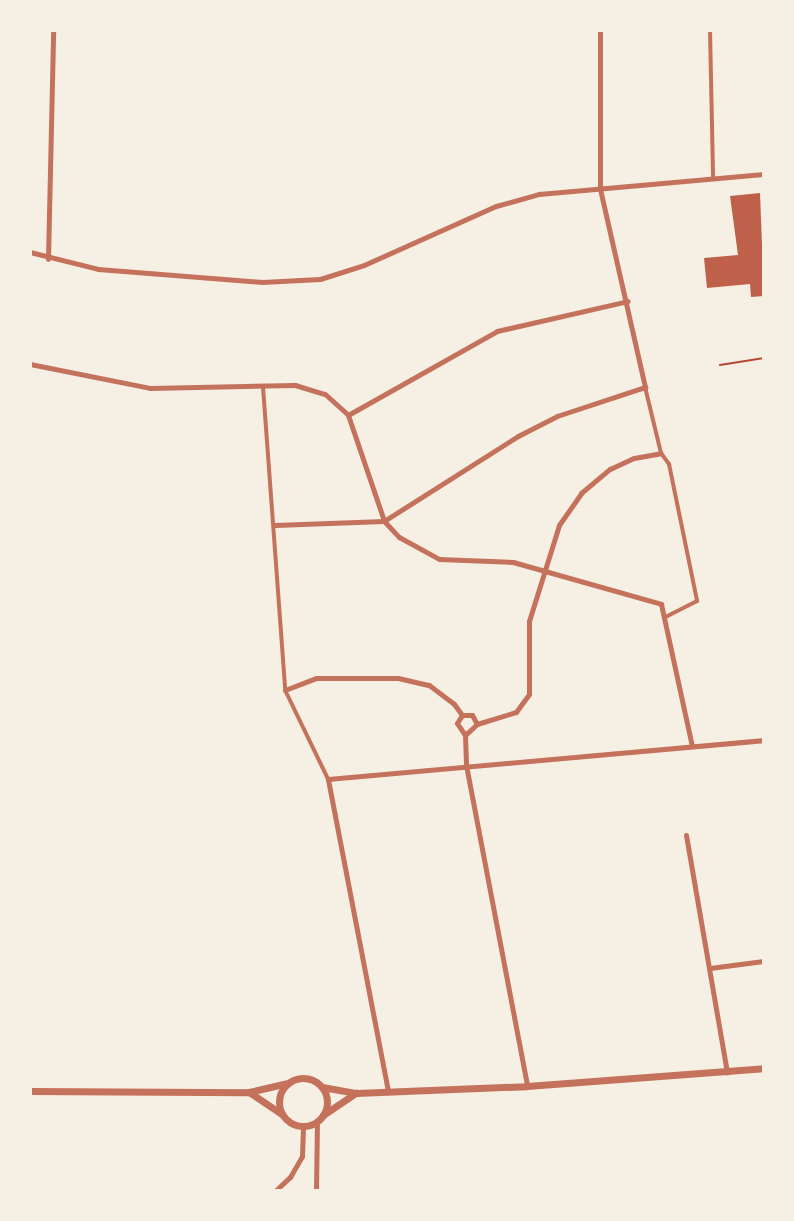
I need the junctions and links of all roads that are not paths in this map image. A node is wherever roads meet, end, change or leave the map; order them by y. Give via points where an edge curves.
1 (52, 30) edge
2 (600, 30) edge
3 (710, 30) edge
4 (764, 174) edge
5 (713, 179) junction
6 (600, 189) junction
7 (30, 252) edge
8 (48, 260) junction
9 (628, 302) junction
10 (30, 364) edge
11 (263, 387) junction
12 (645, 387) junction
13 (348, 415) junction
14 (661, 453) junction
15 (384, 521) junction
16 (275, 525) junction
17 (542, 573) junction
18 (664, 618) junction
19 (285, 690) junction
20 (462, 715) junction
21 (477, 724) junction
22 (465, 735) junction
23 (764, 740) edge
24 (692, 746) junction
25 (466, 765) junction
26 (328, 779) junction
27 (686, 835) dead end
28 (764, 961) edge
29 (710, 968) junction
30 (764, 1068) edge
31 (727, 1071) junction
32 (288, 1083) junction
33 (527, 1086) junction
34 (322, 1088) junction
35 (30, 1091) edge
36 (388, 1091) junction
37 (249, 1092) junction
38 (356, 1094) junction
39 (282, 1114) junction
40 (323, 1115) junction
41 (317, 1121) junction
42 (303, 1126) junction
43 (275, 1191) edge
44 (316, 1191) edge

1 - 8 street
2 - 6 street
3 - 5 street
4 - 5 street
5 - 6 street
6 - 8 street via 539,194 496,206 364,265 320,279 262,282 98,269
6 - 9 street
7 - 8 street
9 - 12 street
9 - 13 street via 497,331
10 - 11 street via 150,388
11 - 13 street via 295,385 325,394
11 - 16 street
12 - 14 street
12 - 15 street via 557,416
13 - 15 street
14 - 17 street via 634,458 610,469 581,493 559,525
14 - 18 street via 669,464 697,601
15 - 16 street
15 - 17 street via 399,537 439,559 513,562
16 - 19 street
17 - 18 street via 662,604
17 - 21 street via 529,621 529,694 516,712
18 - 24 street
19 - 20 street via 316,678 398,678 429,685
19 - 26 street
20 - 21 street via 472,715
20 - 22 street via 457,723
21 - 22 street
22 - 25 street
23 - 24 street
24 - 25 street
25 - 26 street
25 - 33 street
26 - 36 street
27 - 29 street
28 - 29 street
29 - 31 street
30 - 31 street
31 - 33 street
32 - 34 street via 302,1077
32 - 37 street
32 - 39 street via 279,1096
33 - 36 street
34 - 38 street
34 - 40 street via 327,1101
35 - 37 street
36 - 38 street
37 - 39 street
38 - 40 street
39 - 42 street
40 - 41 street
41 - 42 street
41 - 44 street
42 - 43 street via 302,1156 290,1177

